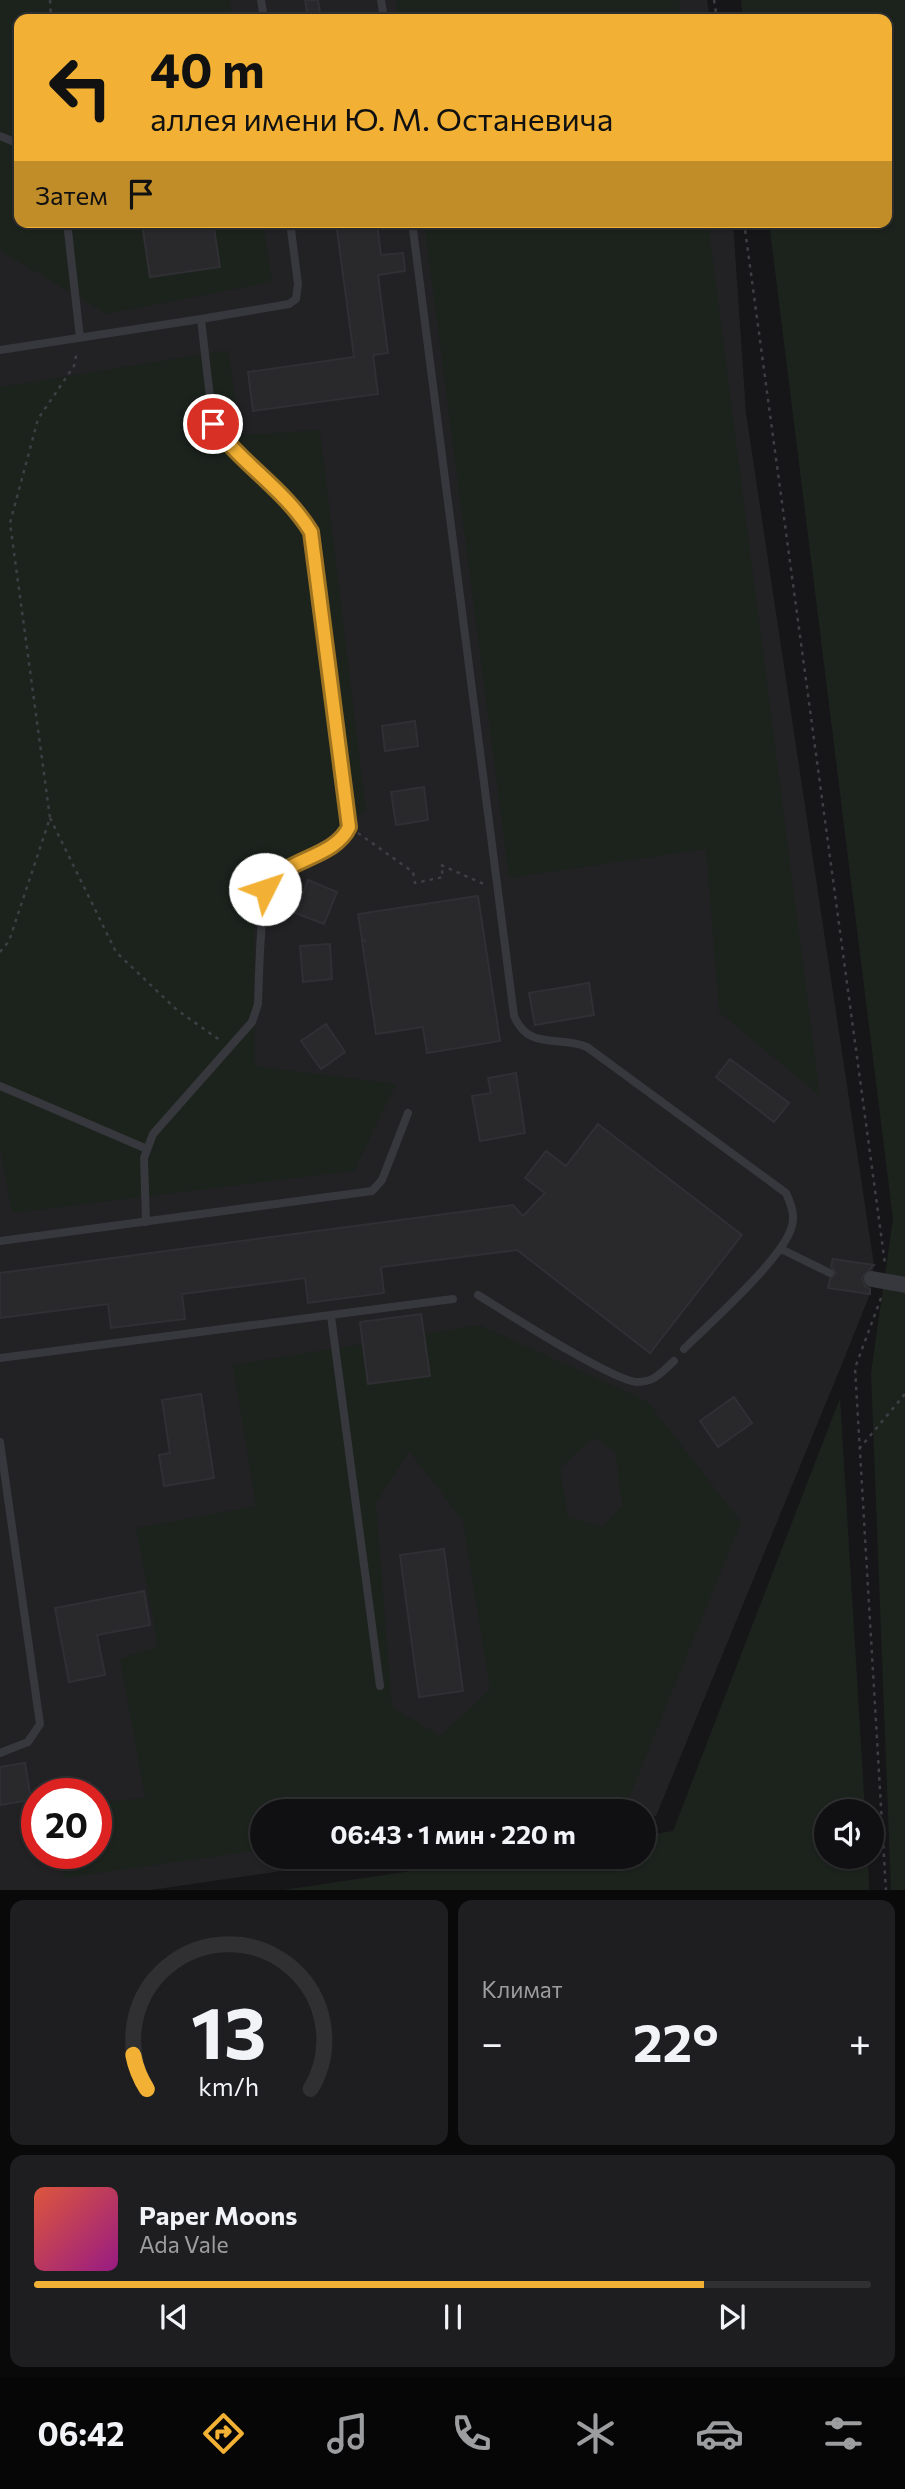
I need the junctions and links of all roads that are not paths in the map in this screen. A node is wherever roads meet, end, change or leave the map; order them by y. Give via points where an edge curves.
1 (68, 228) edge
2 (291, 228) edge
3 (413, 228) edge
4 (201, 319) junction
5 (80, 338) junction
6 (0, 350) edge
7 (0, 1086) edge
8 (408, 1113) dead end
9 (147, 1149) junction
10 (146, 1222) junction
11 (0, 1241) edge
12 (781, 1249) junction
13 (830, 1273) dead end
14 (880, 1280) road end
15 (905, 1286) edge
16 (478, 1295) dead end
17 (453, 1299) dead end
18 (331, 1316) junction
19 (684, 1349) dead end
20 (0, 1359) edge
21 (674, 1361) dead end
22 (0, 1442) edge
23 (380, 1686) dead end
24 (0, 1753) edge

1 - 5 lane
2 - 4 lane via 296,299
3 - 12 lane via 514,1016 520,1030 540,1040 587,1047 786,1193 794,1211
4 - 5 lane
4 - 9 lane via 213,424 285,495 311,532 349,827 338,841 277,874 265,889 258,1004 252,1022 161,1123
5 - 6 lane
7 - 9 lane
8 - 10 lane via 382,1180 372,1191
9 - 10 lane via 143,1170
10 - 11 lane
12 - 13 lane
12 - 19 lane
14 - 15 street
16 - 21 lane via 574,1353 634,1382 659,1376
17 - 18 lane
18 - 20 lane
18 - 23 lane
22 - 24 lane via 40,1724 28,1742

